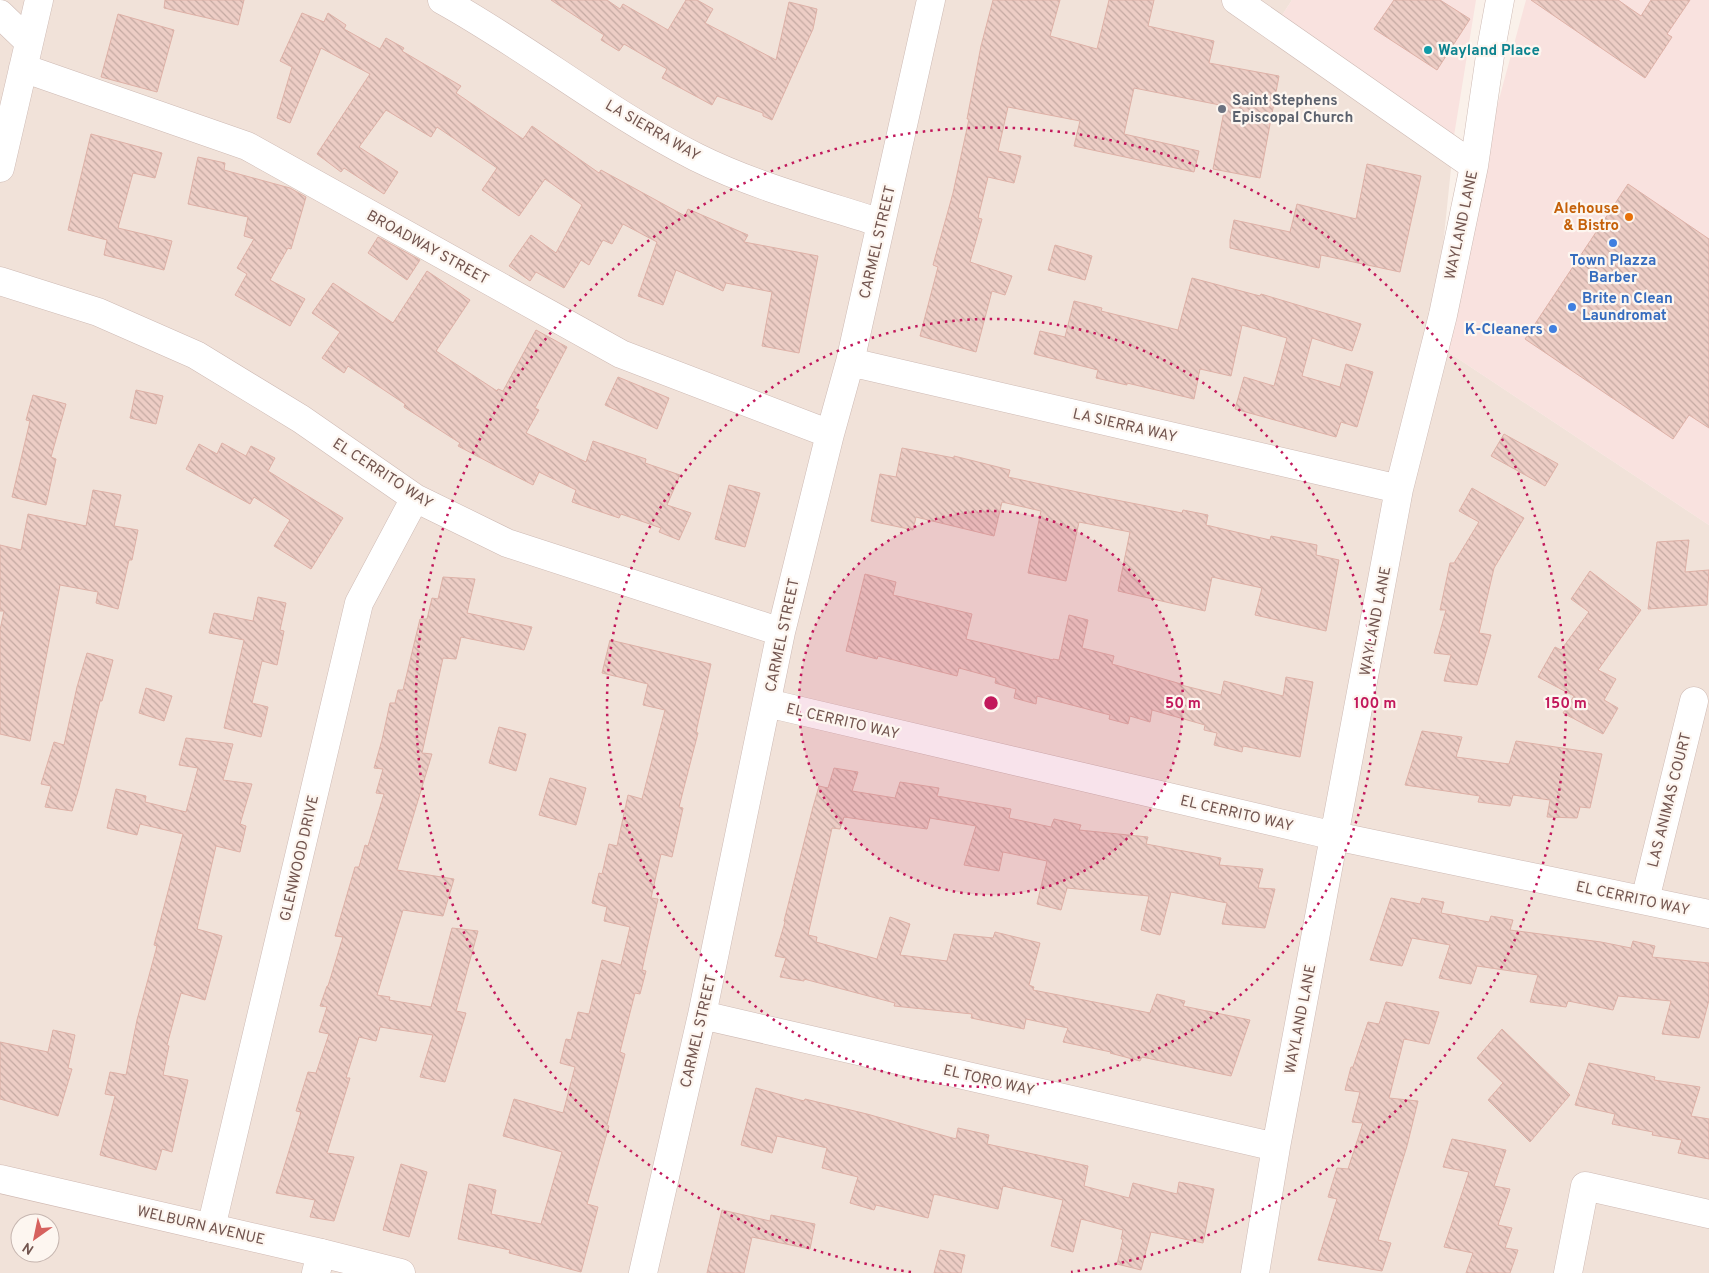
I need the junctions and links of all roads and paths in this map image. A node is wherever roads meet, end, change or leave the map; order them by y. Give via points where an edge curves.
1 (39, 0) edge
2 (442, 0) edge
3 (931, 0) edge
4 (1236, 0) edge
5 (1500, 0) edge
6 (0, 14) edge
7 (30, 42) junction
8 (23, 68) junction
9 (1474, 166) junction
10 (0, 168) edge
11 (881, 223) junction
12 (0, 281) edge
13 (850, 362) junction
14 (830, 434) junction
15 (1400, 489) junction
16 (415, 498) junction
17 (781, 632) junction
18 (1694, 701) dead end
19 (767, 703) junction
20 (1334, 836) junction
21 (1645, 900) junction
22 (1709, 914) edge
23 (702, 1015) junction
24 (1276, 1146) junction
25 (0, 1179) edge
26 (1709, 1214) edge
27 (210, 1228) junction
28 (319, 1263) edge
29 (401, 1273) edge
30 (643, 1273) edge
31 (1254, 1273) edge
32 (1568, 1273) edge

1 - 7 street
2 - 11 street, LA SIERRA WAY via 696,158 768,187
3 - 11 street, CARMEL STREET
4 - 9 street
5 - 9 street, WAYLAND LANE
6 - 7 street
7 - 8 street
8 - 10 street
8 - 14 street, BROADWAY STREET via 247,146 621,354
9 - 15 street, WAYLAND LANE via 1443,315
11 - 13 street, CARMEL STREET
12 - 16 street, EL CERRITO WAY via 98,312 196,355 301,419
13 - 14 street, CARMEL STREET
13 - 15 street, LA SIERRA WAY
14 - 17 street, CARMEL STREET
15 - 20 street, WAYLAND LANE
16 - 17 street, EL CERRITO WAY via 507,543
16 - 27 street, GLENWOOD DRIVE via 359,603
17 - 19 street, CARMEL STREET
18 - 21 street, LAS ANIMAS COURT
19 - 20 street, EL CERRITO WAY
19 - 23 street, CARMEL STREET
20 - 21 street, EL CERRITO WAY
20 - 24 street, WAYLAND LANE
21 - 22 street, EL CERRITO WAY
23 - 24 street, EL TORO WAY
23 - 30 street, CARMEL STREET
24 - 31 street, WAYLAND LANE
25 - 27 street, WELBURN AVENUE
26 - 32 street via 1585,1186
27 - 28 street, WELBURN AVENUE
28 - 29 street, WELBURN AVENUE

